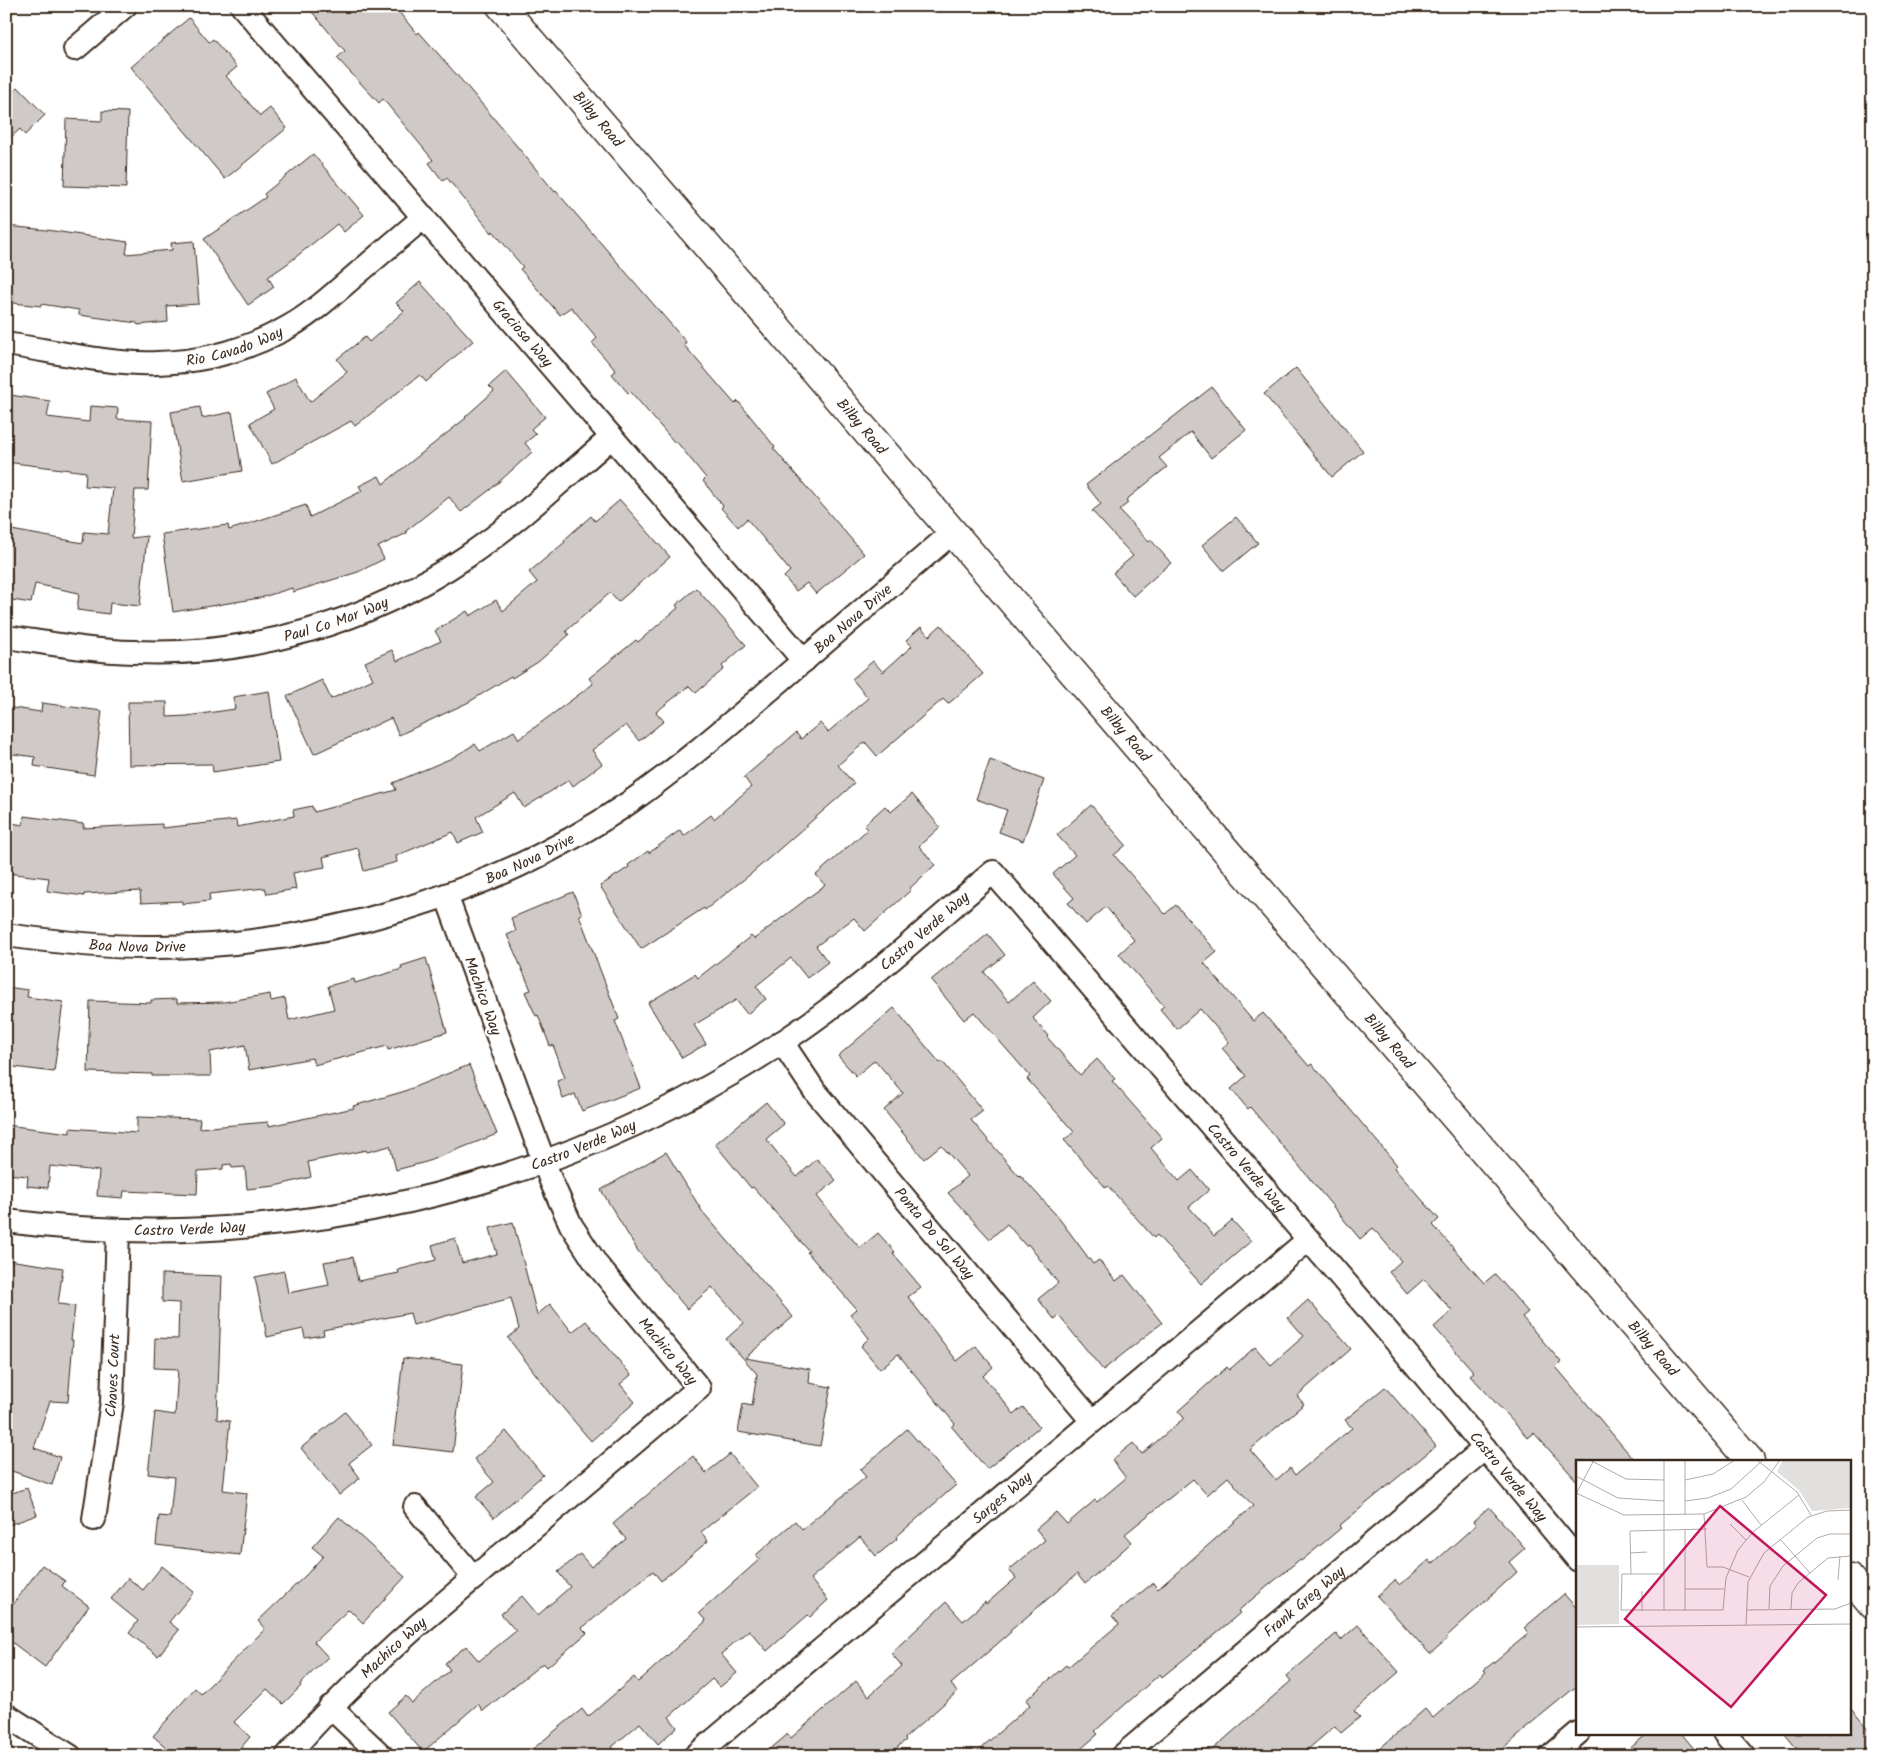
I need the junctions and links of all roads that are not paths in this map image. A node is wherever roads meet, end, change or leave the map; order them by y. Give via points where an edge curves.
1 (125, 6) edge
2 (242, 6) edge
3 (501, 6) edge
4 (75, 50) dead end
5 (424, 218) junction
6 (6, 344) edge
7 (612, 437) junction
8 (953, 532) junction
9 (6, 637) edge
10 (804, 661) junction
11 (446, 895) junction
12 (6, 935) edge
13 (782, 1042) junction
14 (544, 1162) junction
15 (6, 1222) edge
16 (118, 1231) junction
17 (1308, 1240) junction
18 (1092, 1421) junction
19 (1485, 1448) junction
20 (1749, 1460) edge
21 (415, 1507) dead end
22 (94, 1519) dead end
23 (1576, 1558) edge
24 (474, 1578) junction
25 (1852, 1580) edge
26 (1873, 1605) edge
27 (330, 1707) junction
28 (6, 1715) edge
29 (1577, 1734) edge
30 (1725, 1734) edge
31 (1125, 1755) edge
32 (70, 1756) edge
33 (287, 1756) edge
34 (382, 1756) edge
35 (695, 1756) edge
36 (1551, 1756) edge
37 (1744, 1756) edge

1 - 4 street
2 - 5 street, Graciosa Way
3 - 8 main road, Bilby Road
5 - 6 street, Rio Cavado Way via 319,307 282,331 214,356 155,364
5 - 7 street, Graciosa Way
7 - 9 street, Paul Co Mar Way via 502,531 466,557 370,609 328,624 243,645 178,652 134,652
7 - 10 street, Graciosa Way
8 - 10 street, Boa Nova Drive
8 - 20 main road, Bilby Road
10 - 11 street, Boa Nova Drive via 691,757 629,802 517,866
11 - 12 street, Boa Nova Drive via 335,927 291,936 211,945 104,946
11 - 14 street, Machico Way
13 - 14 street, Castro Verde Way via 653,1116
13 - 17 street, Castro Verde Way via 852,992 993,872
13 - 18 street, Ponta Do Sol Way via 814,1090
14 - 16 street, Castro Verde Way via 455,1190 365,1211 273,1225 211,1230
14 - 24 street, Machico Way via 571,1225 597,1265 699,1388
15 - 16 street, Castro Verde Way
16 - 22 street, Chaves Court via 112,1402
17 - 18 street, Sarges Way
17 - 19 street, Castro Verde Way
18 - 35 street, Sarges Way
19 - 23 street, Castro Verde Way
19 - 31 street, Frank Greg Way
21 - 24 street
24 - 27 street, Machico Way via 373,1665
25 - 26 main road
27 - 33 street, Machico Way
27 - 34 street
28 - 32 street
29 - 36 street
30 - 37 street

